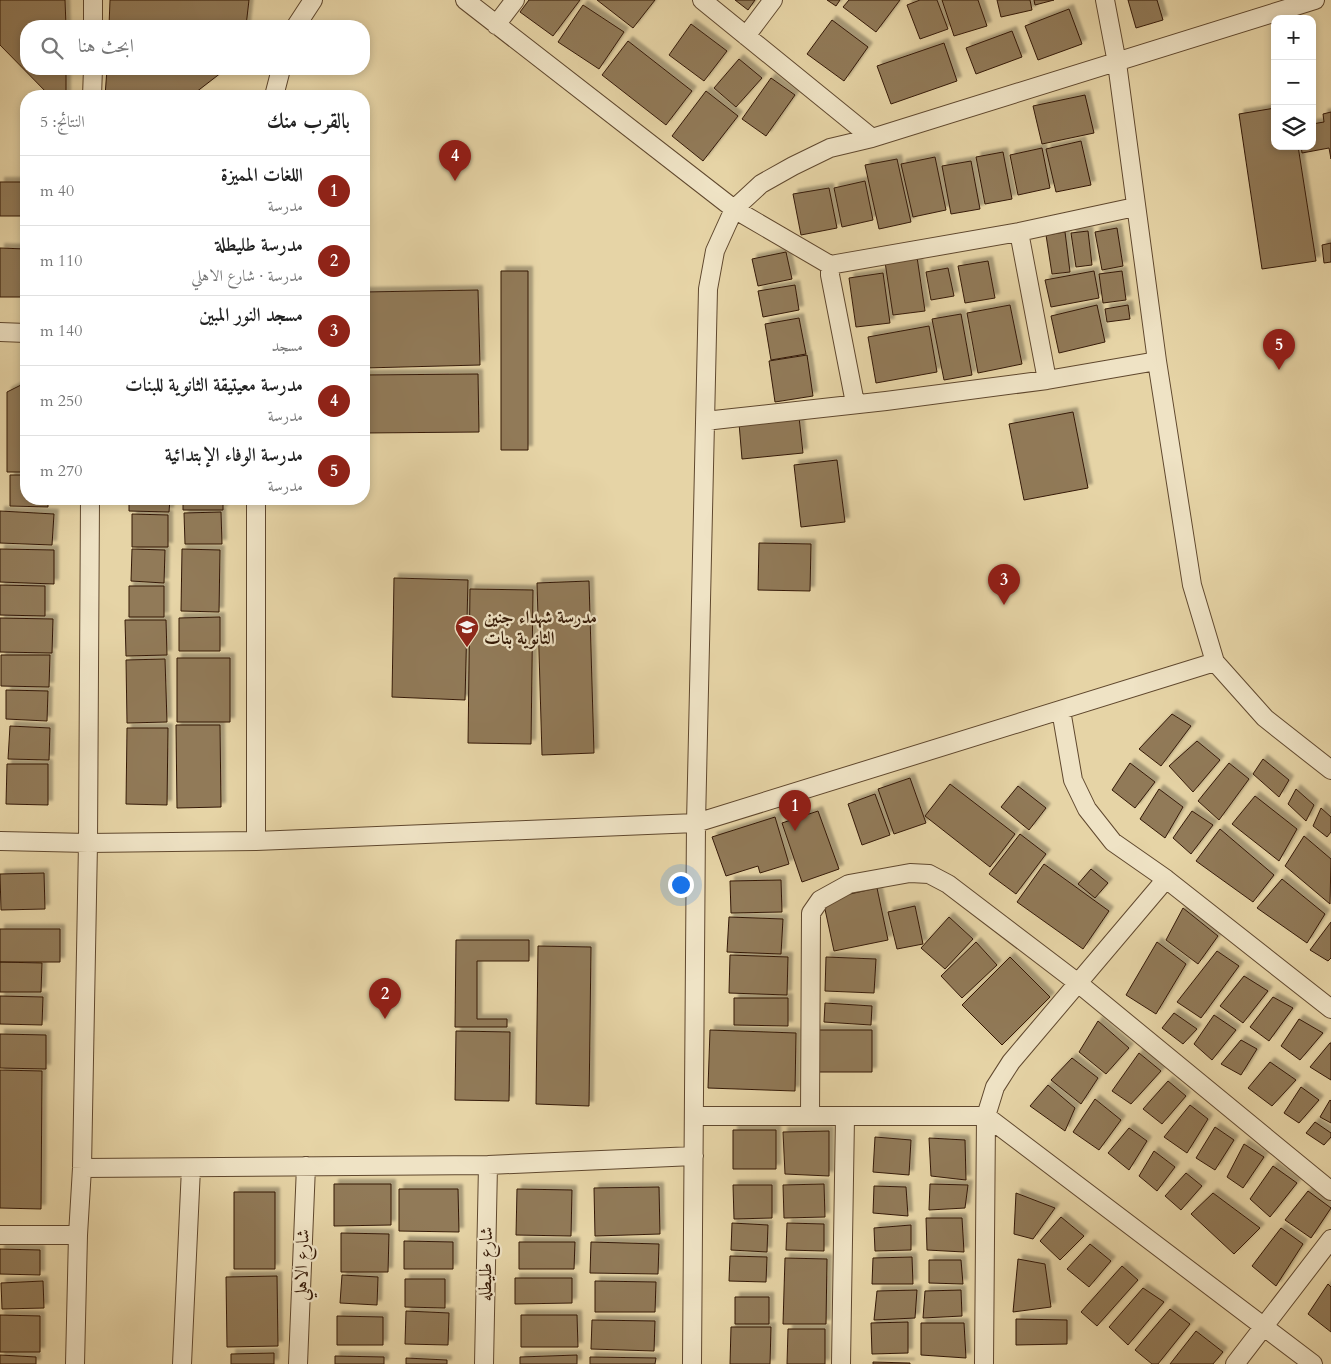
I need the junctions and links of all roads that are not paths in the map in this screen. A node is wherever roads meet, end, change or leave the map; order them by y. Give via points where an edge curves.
1 (93, 0) edge
2 (313, 0) edge
3 (465, 0) edge
4 (515, 0) edge
5 (702, 0) edge
6 (773, 0) edge
7 (1105, 0) edge
8 (1315, 0) edge
9 (93, 20) edge
10 (300, 20) edge
11 (496, 26) junction
12 (746, 36) junction
13 (1116, 63) junction
14 (92, 75) edge
15 (279, 75) edge
16 (92, 90) edge
17 (276, 90) edge
18 (872, 138) junction
19 (1135, 207) junction
20 (734, 209) junction
21 (1019, 232) junction
22 (830, 265) junction
23 (0, 332) edge
24 (20, 333) edge
25 (1157, 361) junction
26 (1047, 380) junction
27 (855, 403) junction
28 (705, 421) junction
29 (90, 505) edge
30 (256, 505) edge
31 (1215, 662) junction
32 (1061, 710) junction
33 (1331, 770) edge
34 (696, 823) junction
35 (0, 840) edge
36 (256, 841) junction
37 (88, 843) junction
38 (1166, 878) junction
39 (1078, 983) junction
40 (1331, 1009) edge
41 (694, 1116) junction
42 (810, 1116) junction
43 (986, 1116) junction
44 (845, 1117) junction
45 (694, 1156) junction
46 (488, 1165) junction
47 (306, 1166) junction
48 (82, 1168) junction
49 (191, 1168) junction
50 (1331, 1191) edge
51 (0, 1235) edge
52 (78, 1235) junction
53 (1331, 1239) edge
54 (1264, 1326) junction
55 (74, 1364) edge
56 (182, 1364) edge
57 (298, 1364) edge
58 (484, 1364) edge
59 (692, 1364) edge
60 (841, 1364) edge
61 (984, 1364) edge
62 (1235, 1364) edge
63 (1313, 1364) edge

1 - 9 street
2 - 10 street
3 - 11 street
4 - 11 street
5 - 12 street
6 - 12 street
7 - 13 street
8 - 13 street
11 - 20 street
12 - 18 street
13 - 18 street
13 - 19 street
14 - 16 street
15 - 17 street
18 - 20 street via 830,148 793,166 761,184
19 - 21 street
19 - 25 street
20 - 22 street
20 - 28 street via 715,251 708,289
21 - 22 street
21 - 26 street
22 - 27 street
23 - 24 street
25 - 26 street
25 - 31 street via 1192,585
26 - 27 street
27 - 28 street
28 - 34 street
29 - 37 street
30 - 36 street
31 - 32 street
31 - 33 street via 1265,718
32 - 34 street
32 - 38 street via 1073,780 1087,809 1113,842
34 - 36 street
34 - 41 street
35 - 37 street
36 - 37 street
37 - 48 street
38 - 39 street
38 - 40 street
39 - 42 street via 948,884 929,874 910,873 849,884 820,900 811,914
39 - 43 street via 1011,1062 995,1087
39 - 50 street
41 - 42 street
41 - 45 street
42 - 44 street
43 - 44 street
43 - 54 street
43 - 61 street
44 - 60 street
45 - 46 street
45 - 59 street
46 - 47 street
46 - 58 street, شارع طليطله
47 - 49 street
47 - 57 street, شارع الاهلي
48 - 49 street
48 - 52 street
49 - 56 street
51 - 52 street
52 - 55 street
53 - 54 street
54 - 62 street
54 - 63 street

